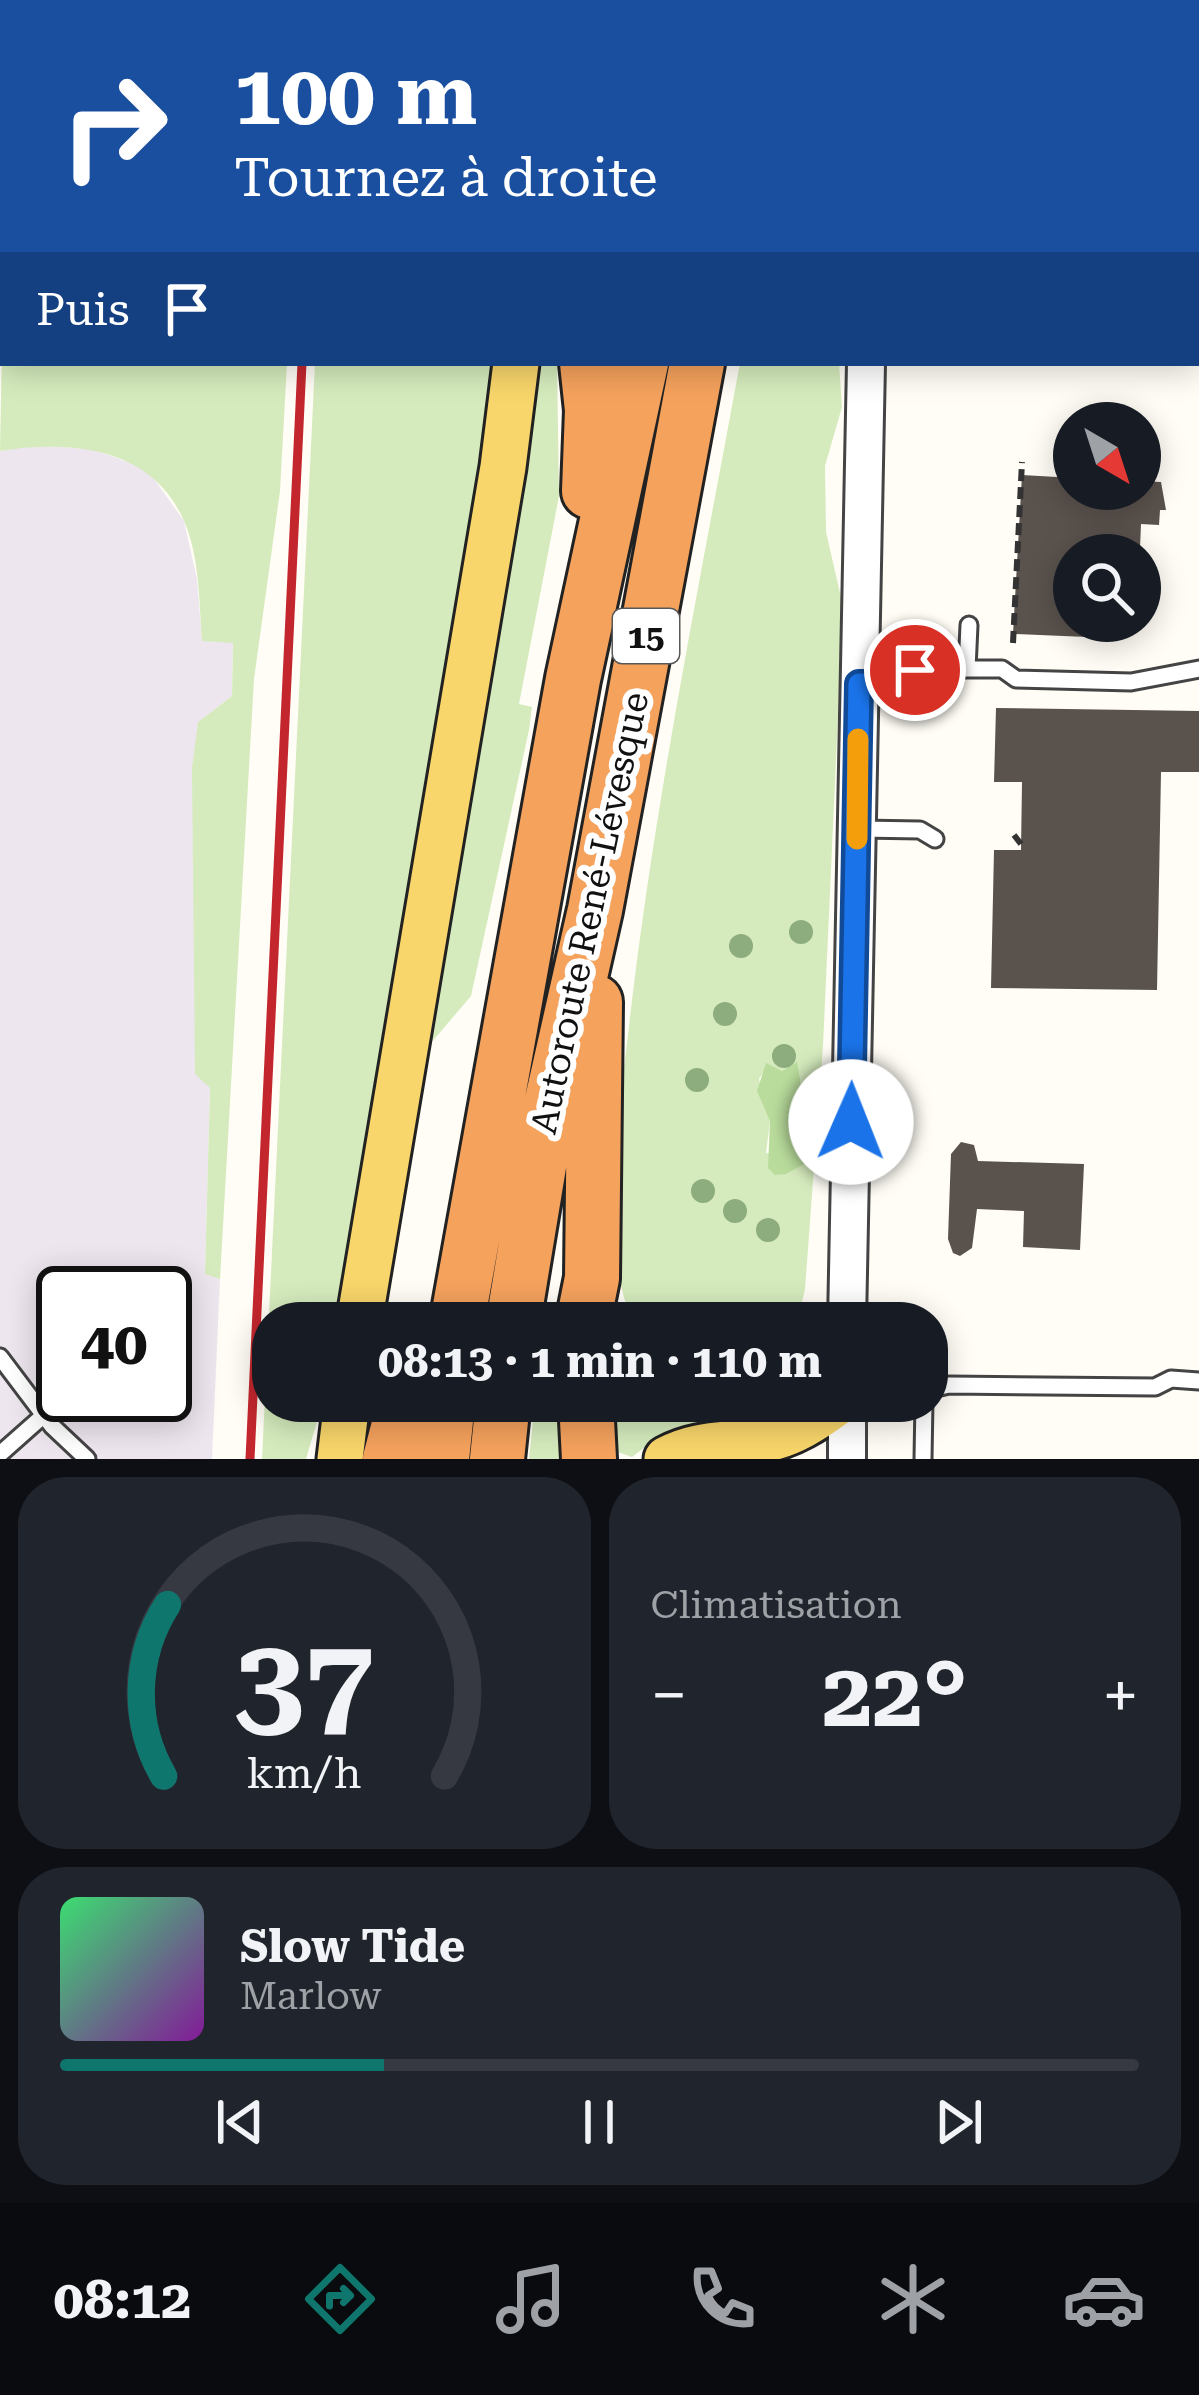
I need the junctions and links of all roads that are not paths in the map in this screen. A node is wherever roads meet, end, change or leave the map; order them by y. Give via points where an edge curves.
1 (516, 366) edge
2 (586, 366) edge
3 (640, 366) edge
4 (696, 366) edge
5 (866, 366) edge
6 (969, 626) dead end
7 (967, 669) junction
8 (1199, 669) edge
9 (573, 679) junction
10 (859, 684) junction
11 (857, 829) junction
12 (935, 838) dead end
13 (595, 910) junction
14 (493, 1116) junction
15 (363, 1302) edge
16 (435, 1302) edge
17 (462, 1302) edge
18 (516, 1302) edge
19 (594, 1302) edge
20 (848, 1302) edge
21 (0, 1357) edge
22 (1199, 1381) edge
23 (948, 1384) edge
24 (36, 1404) edge
25 (36, 1422) edge
26 (51, 1422) edge
27 (344, 1422) edge
28 (400, 1422) edge
29 (446, 1422) edge
30 (501, 1422) edge
31 (587, 1422) edge
32 (812, 1422) edge
33 (845, 1422) edge
34 (923, 1422) edge
35 (777, 1449) edge
36 (0, 1454) edge
37 (87, 1459) edge
38 (340, 1459) edge
39 (390, 1459) edge
40 (442, 1459) edge
41 (497, 1459) edge
42 (589, 1459) edge
43 (667, 1459) edge
44 (848, 1459) edge
45 (922, 1459) edge

1 - 15 main road
2 - 9 highway via 591,461
3 - 9 highway, Autoroute René-Lévesque / 15
4 - 13 highway, Autoroute René-Lévesque / 15
5 - 10 street
6 - 7 lane
7 - 8 lane via 1003,669 1016,679 1131,682
7 - 10 lane via 915,670 896,684
9 - 14 highway, Autoroute René-Lévesque / 15
10 - 11 street
11 - 12 lane via 920,830
11 - 20 street
13 - 18 highway, Autoroute René-Lévesque / 15
13 - 19 highway
14 - 16 highway
14 - 17 highway, Autoroute René-Lévesque / 15
21 - 24 lane
22 - 23 lane
25 - 36 lane
26 - 37 lane
27 - 38 main road
28 - 39 highway
29 - 40 highway
30 - 41 highway
31 - 42 highway
32 - 35 main road
33 - 44 street
34 - 45 lane
35 - 43 main road via 702,1445

